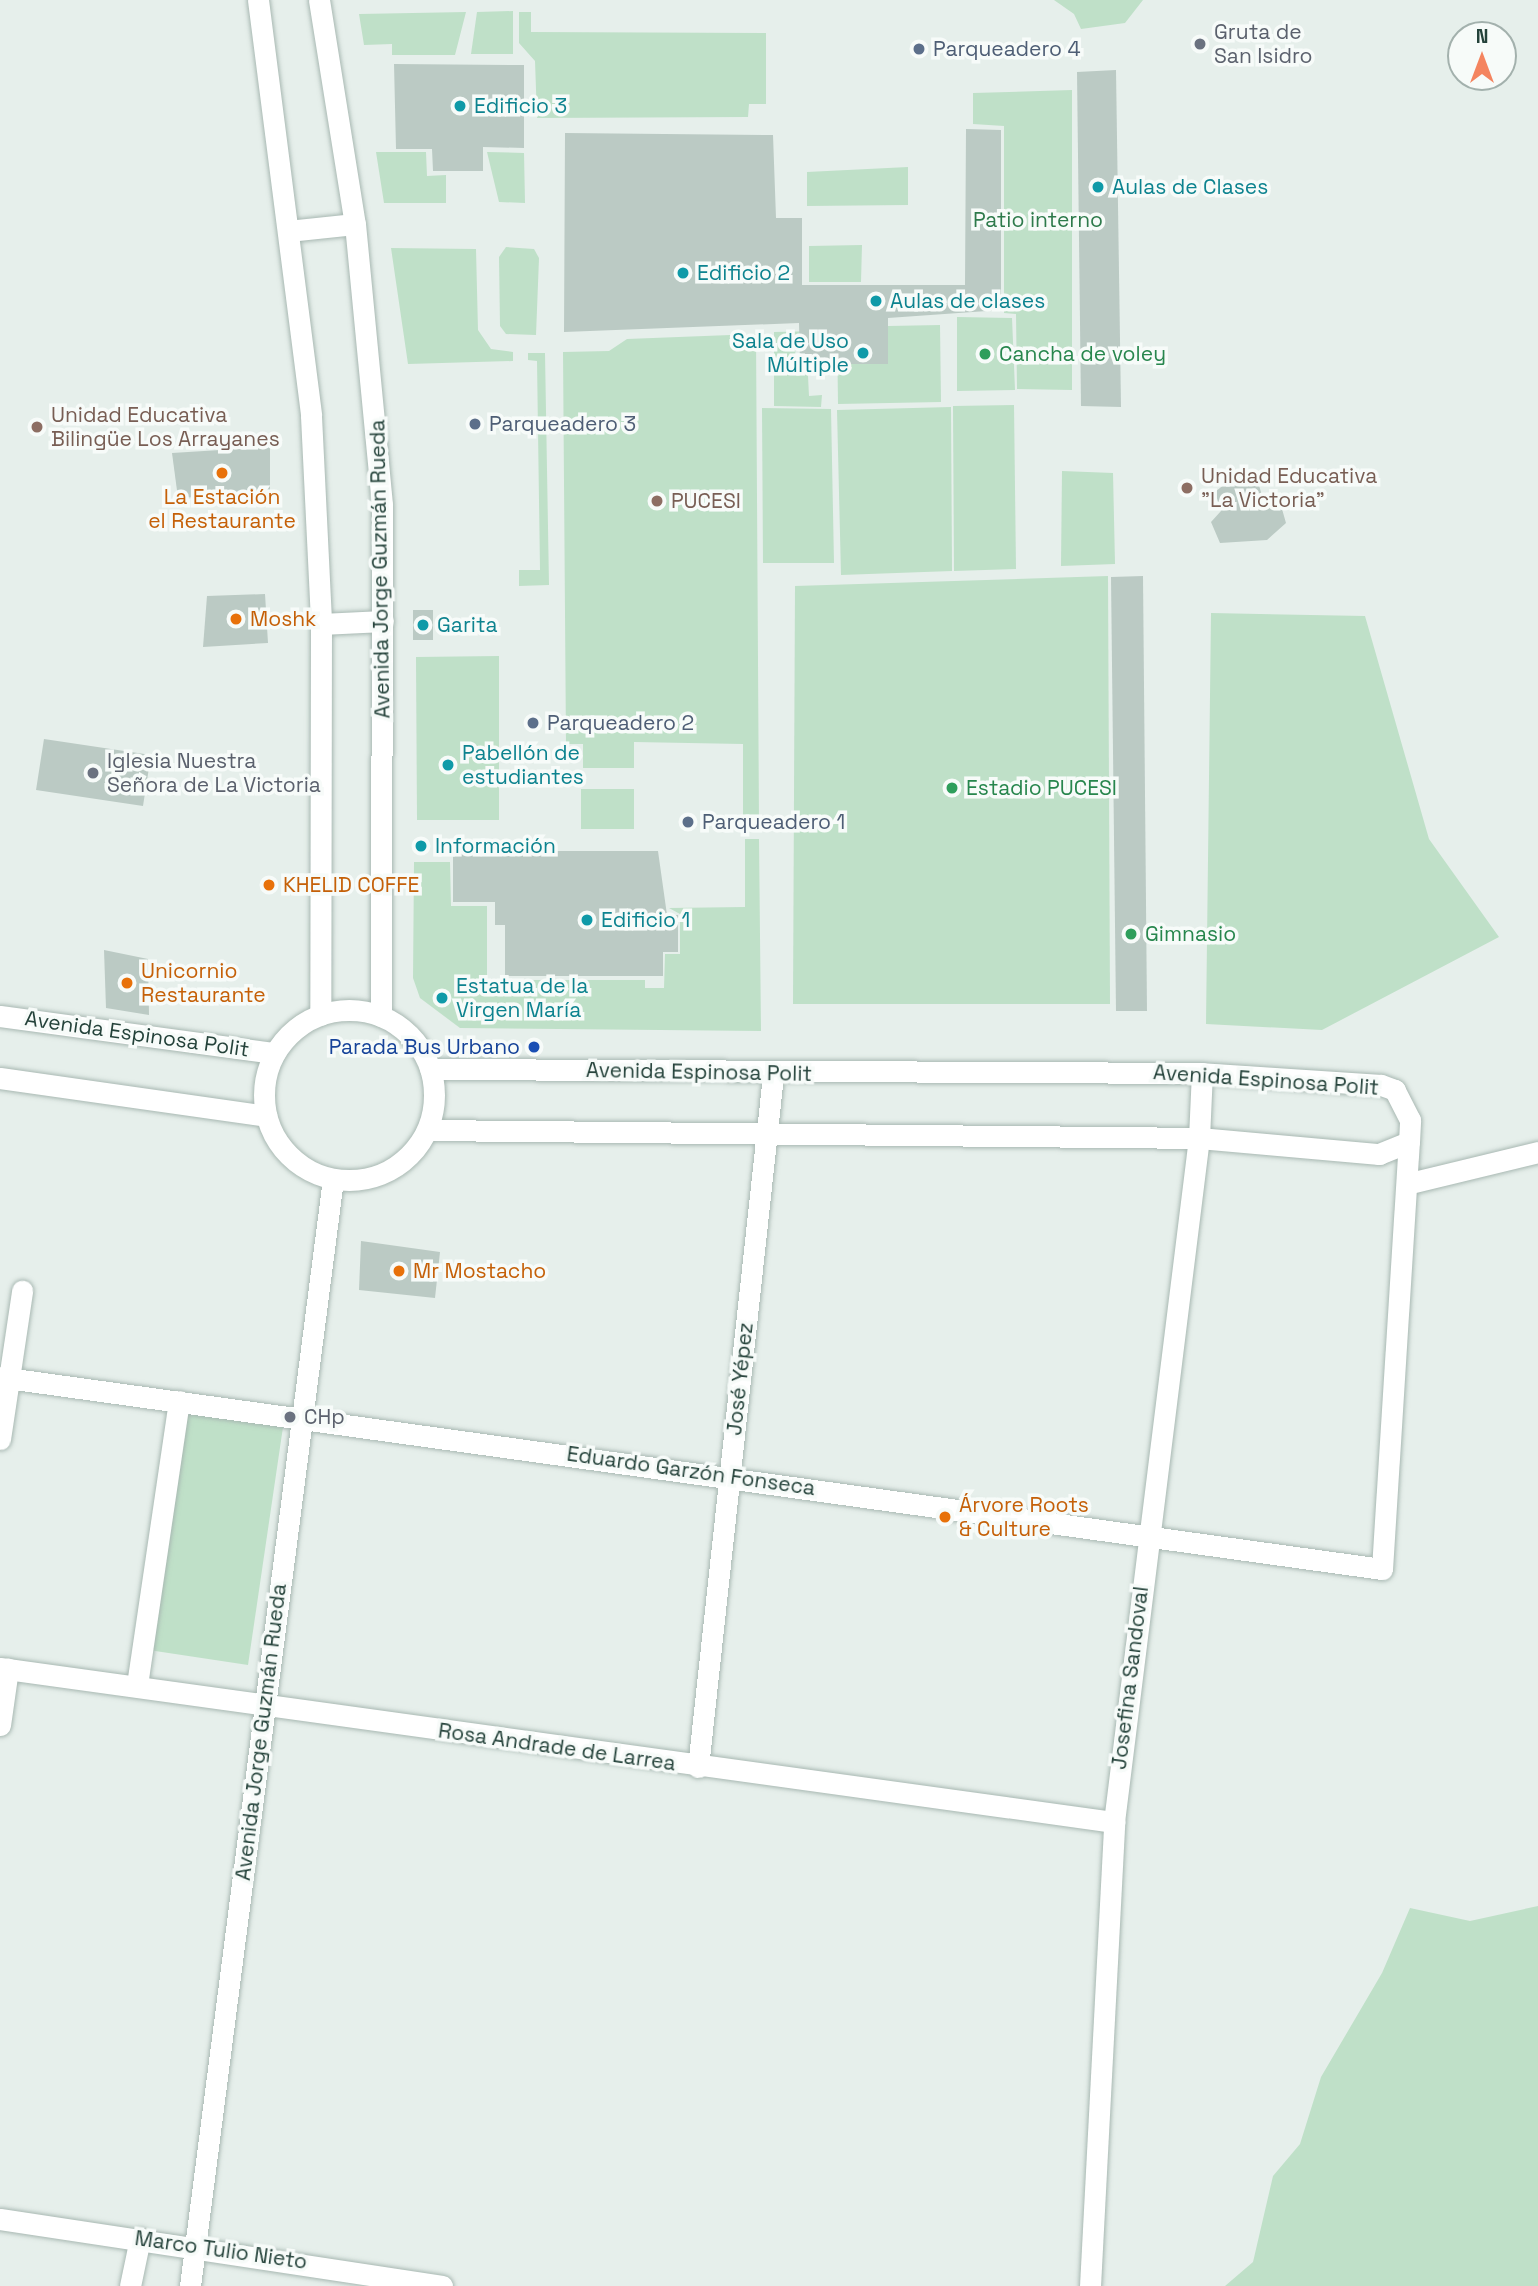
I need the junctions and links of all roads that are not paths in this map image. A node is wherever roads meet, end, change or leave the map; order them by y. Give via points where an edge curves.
1 (258, 0) edge
2 (319, 0) edge
3 (355, 224) junction
4 (288, 231) junction
5 (383, 621) junction
6 (321, 624) junction
7 (320, 1015) junction
8 (0, 1016) edge
9 (381, 1016) junction
10 (275, 1053) junction
11 (430, 1069) junction
12 (1202, 1073) junction
13 (773, 1075) junction
14 (0, 1078) edge
15 (266, 1116) junction
16 (427, 1130) junction
17 (768, 1131) junction
18 (1199, 1138) junction
19 (1409, 1142) junction
20 (1538, 1152) edge
21 (333, 1179) junction
22 (1410, 1183) junction
23 (22, 1292) dead end
24 (5, 1377) edge
25 (178, 1401) junction
26 (303, 1418) junction
27 (0, 1438) edge
28 (730, 1476) junction
29 (1146, 1534) junction
30 (4, 1668) edge
31 (137, 1685) junction
32 (264, 1703) junction
33 (0, 1725) edge
34 (698, 1768) junction
35 (1114, 1822) junction
36 (0, 2219) edge
37 (140, 2238) junction
38 (195, 2244) junction
39 (130, 2286) edge
40 (190, 2286) edge
41 (442, 2286) edge
42 (1090, 2286) edge

1 - 4 street
2 - 3 street, Avenida Jorge Guzmán Rueda
3 - 4 street
3 - 5 street, Avenida Jorge Guzmán Rueda via 374,389
4 - 6 street via 311,416
5 - 6 street
5 - 9 street, Avenida Jorge Guzmán Rueda
6 - 7 street
7 - 9 street via 341,1011
7 - 10 street
8 - 10 street, Avenida Espinosa Polit
9 - 11 street via 404,1030
10 - 15 street via 264,1094
11 - 13 street, Avenida Espinosa Polit
11 - 16 street via 434,1089
12 - 13 street, Avenida Espinosa Polit
12 - 18 street, Josefina Sandoval
12 - 19 street, Avenida Espinosa Polit via 1395,1090 1408,1112
13 - 17 street, José Yépez
14 - 15 street
15 - 21 street via 295,1160
16 - 17 street
16 - 21 street via 393,1167 370,1177
17 - 18 street
17 - 28 street, José Yépez
18 - 19 street via 1379,1154
18 - 29 street, Josefina Sandoval
19 - 22 street
20 - 22 street
21 - 26 street, Avenida Jorge Guzmán Rueda
22 - 29 street, Eduardo Garzón Fonseca via 1382,1569
23 - 24 street
24 - 25 street, Eduardo Garzón Fonseca
24 - 27 street
25 - 26 street, Eduardo Garzón Fonseca
25 - 31 street
26 - 28 street, Eduardo Garzón Fonseca
26 - 32 street, Avenida Jorge Guzmán Rueda
28 - 29 street, Eduardo Garzón Fonseca
28 - 34 street, José Yépez
29 - 35 street, Josefina Sandoval
30 - 31 street, Rosa Andrade de Larrea
30 - 33 street
31 - 32 street, Rosa Andrade de Larrea
32 - 34 street, Rosa Andrade de Larrea
32 - 38 street, Avenida Jorge Guzmán Rueda
34 - 35 street, Rosa Andrade de Larrea
35 - 42 street, Josefina Sandoval
36 - 37 street, Marco Tulio Nieto
37 - 38 street, Marco Tulio Nieto
37 - 39 street
38 - 40 street, Avenida Jorge Guzmán Rueda
38 - 41 street, Marco Tulio Nieto

